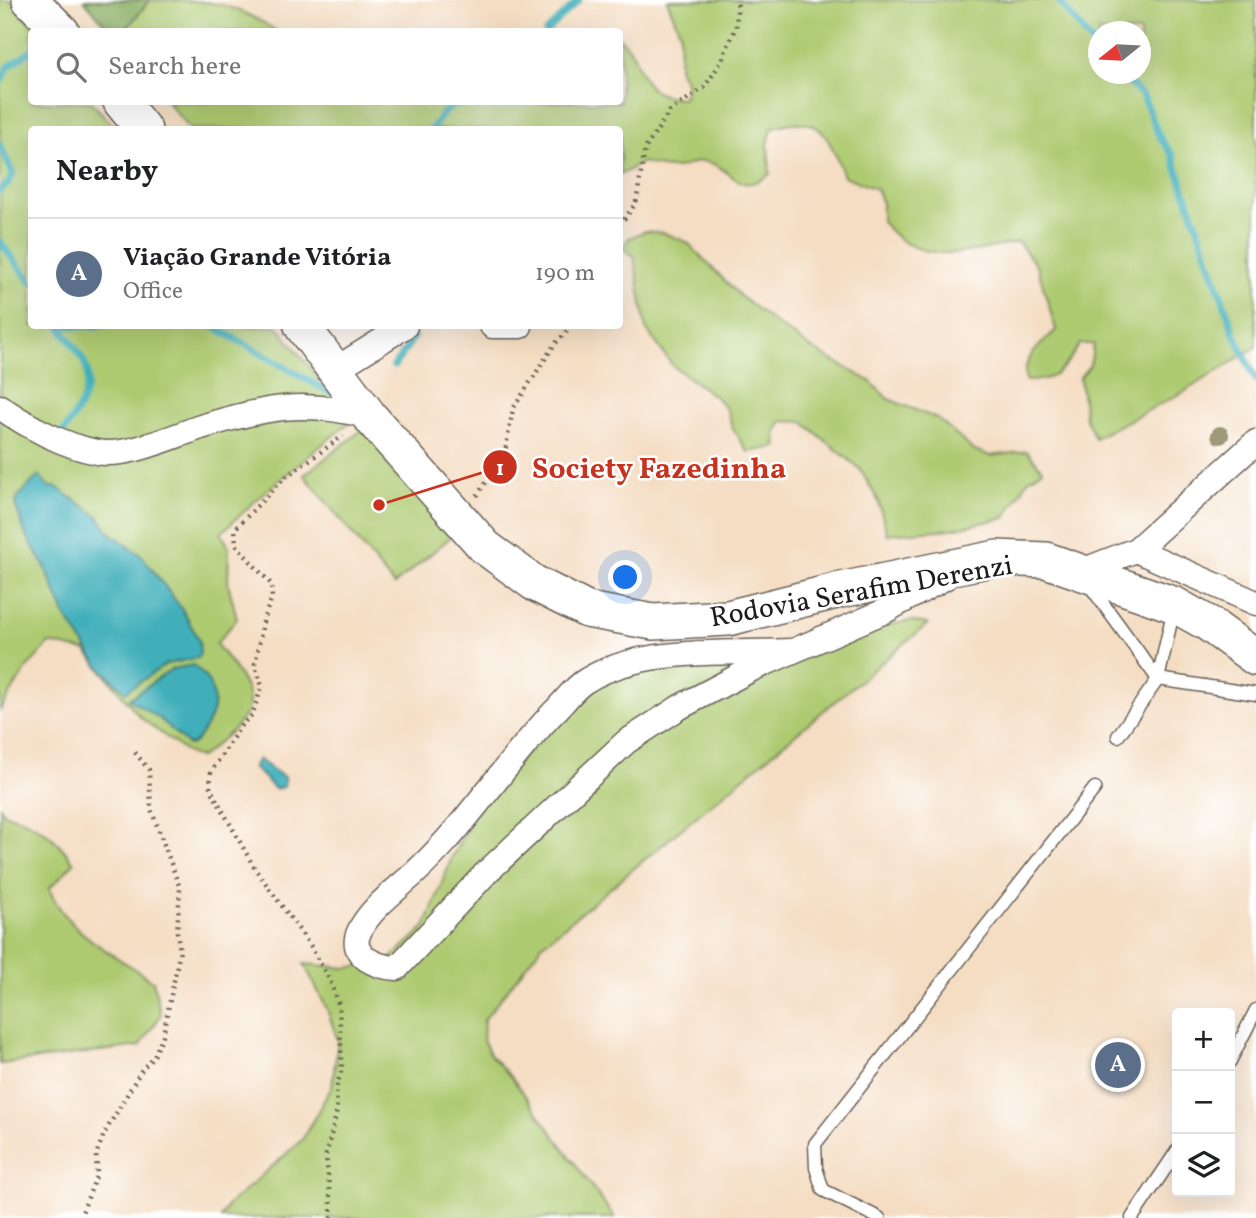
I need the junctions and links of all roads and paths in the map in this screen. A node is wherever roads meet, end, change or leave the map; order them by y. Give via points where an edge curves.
1 (30, 0) edge
2 (738, 0) edge
3 (58, 28) edge
4 (123, 105) edge
5 (141, 126) edge
6 (623, 221) edge
7 (304, 329) edge
8 (400, 329) edge
9 (569, 329) edge
10 (336, 369) junction
11 (0, 407) edge
12 (370, 417) junction
13 (1256, 442) edge
14 (461, 518) junction
15 (1136, 550) junction
16 (971, 564) junction
17 (1080, 572) junction
18 (1179, 588) junction
19 (1256, 603) edge
20 (791, 651) junction
21 (1256, 658) edge
22 (1158, 679) junction
23 (1256, 694) edge
24 (1118, 736) dead end
25 (133, 750) dead end
26 (1095, 788) dead end
27 (1256, 1010) edge
28 (1235, 1051) edge
29 (1172, 1158) edge
30 (80, 1218) edge
31 (332, 1218) edge
32 (879, 1218) edge
33 (1132, 1218) edge

1 - 3 main road
2 - 6 path via 736,27 721,62 704,88 670,111 645,149 636,203
4 - 5 main road
7 - 10 main road, Rodovia Serafim Derenzi
8 - 10 street
9 - 14 path via 513,409 505,452
10 - 12 main road, Rodovia Serafim Derenzi
11 - 12 street via 50,435 99,453 152,445 211,424 292,405 330,406
12 - 14 main road, Rodovia Serafim Derenzi
12 - 31 path via 283,479 235,529 236,545 271,584 272,598 257,643 255,664 262,686 252,715 211,772 210,788 254,867 312,948 339,1006 342,1068 326,1155
13 - 15 street
14 - 16 main road, Rodovia Serafim Derenzi via 485,547 534,583 587,610 653,622 729,618
15 - 17 street
15 - 18 street
16 - 17 main road, Rodovia Serafim Derenzi via 997,558 1046,560
16 - 20 street via 884,611
17 - 18 main road, Rodovia Serafim Derenzi
17 - 22 lane
18 - 19 street
18 - 21 main road, Rodovia Serafim Derenzi via 1209,624
18 - 22 lane
20 - 20 street via 650,657 585,681 539,728 438,851 375,910 358,933 359,951 366,961 397,968 486,873 626,741 680,707
22 - 23 lane
22 - 24 lane
25 - 30 path via 149,770 151,810 180,888 180,951 163,1035 104,1134 96,1155 97,1174
26 - 32 lane via 816,1143 816,1168 823,1190
27 - 28 lane
29 - 33 lane

